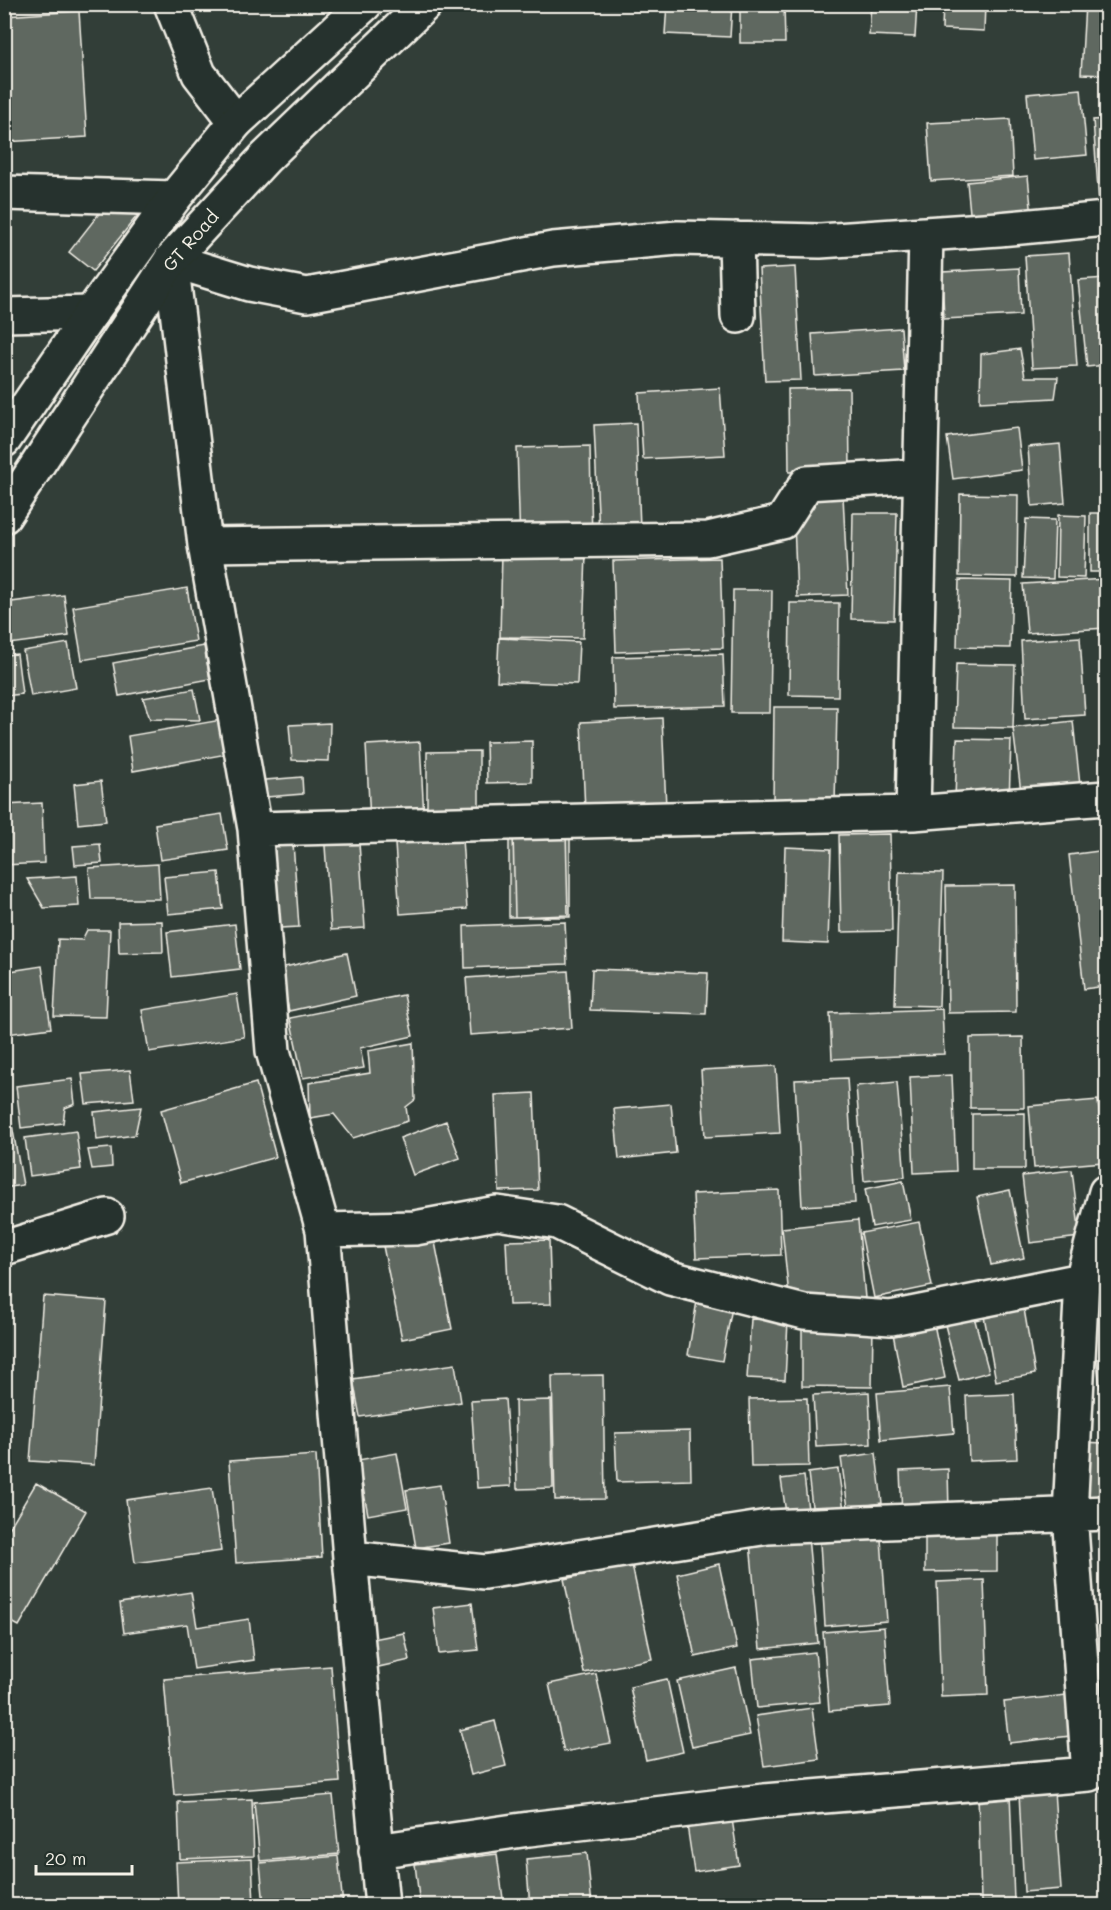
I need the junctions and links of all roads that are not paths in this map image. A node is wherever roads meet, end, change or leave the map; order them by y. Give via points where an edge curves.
1 (171, 4) edge
2 (365, 4) edge
3 (425, 4) edge
4 (236, 122) junction
5 (4, 193) edge
6 (174, 198) junction
7 (1107, 219) edge
8 (926, 234) junction
9 (736, 239) junction
10 (171, 260) junction
11 (91, 313) junction
12 (4, 315) edge
13 (738, 316) dead end
14 (4, 440) edge
15 (920, 476) junction
16 (4, 516) edge
17 (205, 544) junction
18 (1107, 798) edge
19 (913, 813) junction
20 (255, 829) junction
21 (1107, 1192) edge
22 (106, 1216) dead end
23 (323, 1230) junction
24 (4, 1248) edge
25 (1082, 1280) junction
26 (1107, 1513) edge
27 (1070, 1514) junction
28 (350, 1558) junction
29 (376, 1851) junction
30 (382, 1905) edge

1 - 4 street via 199,74
2 - 4 street
3 - 10 street, GT Road via 265,158
4 - 6 street
5 - 6 street
6 - 11 street
7 - 8 street
8 - 9 street via 820,241
8 - 15 street
9 - 10 street via 678,238 553,249 307,295 249,284
9 - 13 street
10 - 16 street, GT Road
10 - 17 street
11 - 12 street
11 - 14 street
15 - 17 street via 807,483 782,522 708,539
15 - 19 street
17 - 20 street
18 - 19 street
19 - 20 street
20 - 23 street via 273,1051
21 - 25 street
22 - 24 street
23 - 25 street via 416,1228 497,1213 557,1222 670,1278 804,1312 891,1318
23 - 28 street
25 - 27 street
26 - 27 street
27 - 28 street via 768,1527 485,1572
27 - 29 street via 1089,1774 764,1801
28 - 29 street
29 - 30 street

